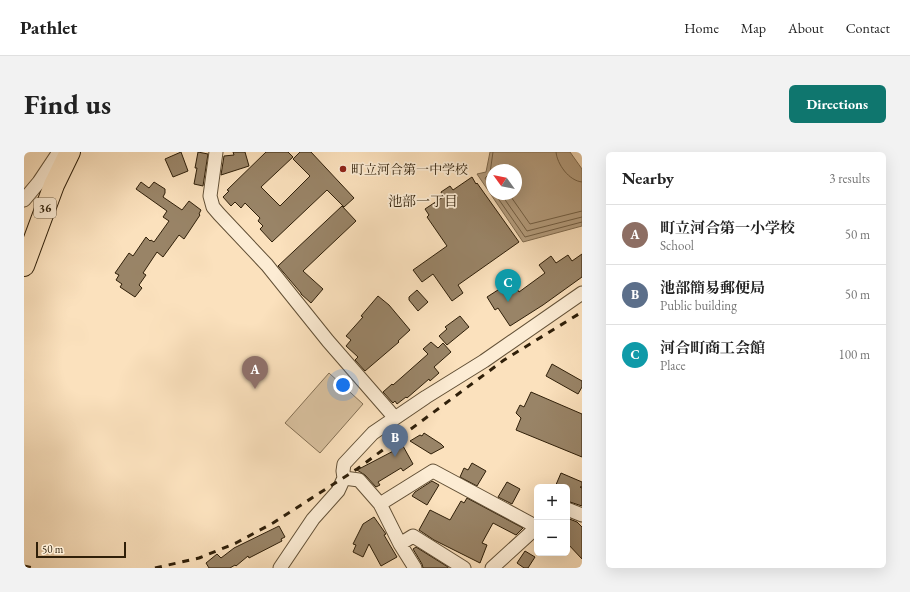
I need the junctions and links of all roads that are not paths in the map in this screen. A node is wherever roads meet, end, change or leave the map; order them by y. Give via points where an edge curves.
1 (59, 152) edge
2 (70, 152) edge
3 (216, 152) edge
4 (24, 200) edge
5 (24, 266) edge
6 (582, 293) edge
7 (394, 418) junction
8 (344, 478) junction
9 (380, 504) junction
10 (570, 509) edge
11 (582, 515) edge
12 (534, 525) edge
13 (534, 530) edge
14 (400, 544) junction
15 (280, 568) edge
16 (415, 568) edge
17 (464, 568) edge
18 (492, 568) edge

1 - 4 street
2 - 5 main road, 36 via 54,185
3 - 7 street via 210,196 213,207 267,265
6 - 7 street via 484,361
7 - 8 street via 373,433 344,464
8 - 9 street via 359,480
8 - 15 street via 338,491 313,519
9 - 12 street via 433,471
9 - 14 street
10 - 11 street
13 - 18 street
14 - 16 street
14 - 17 street via 413,536

